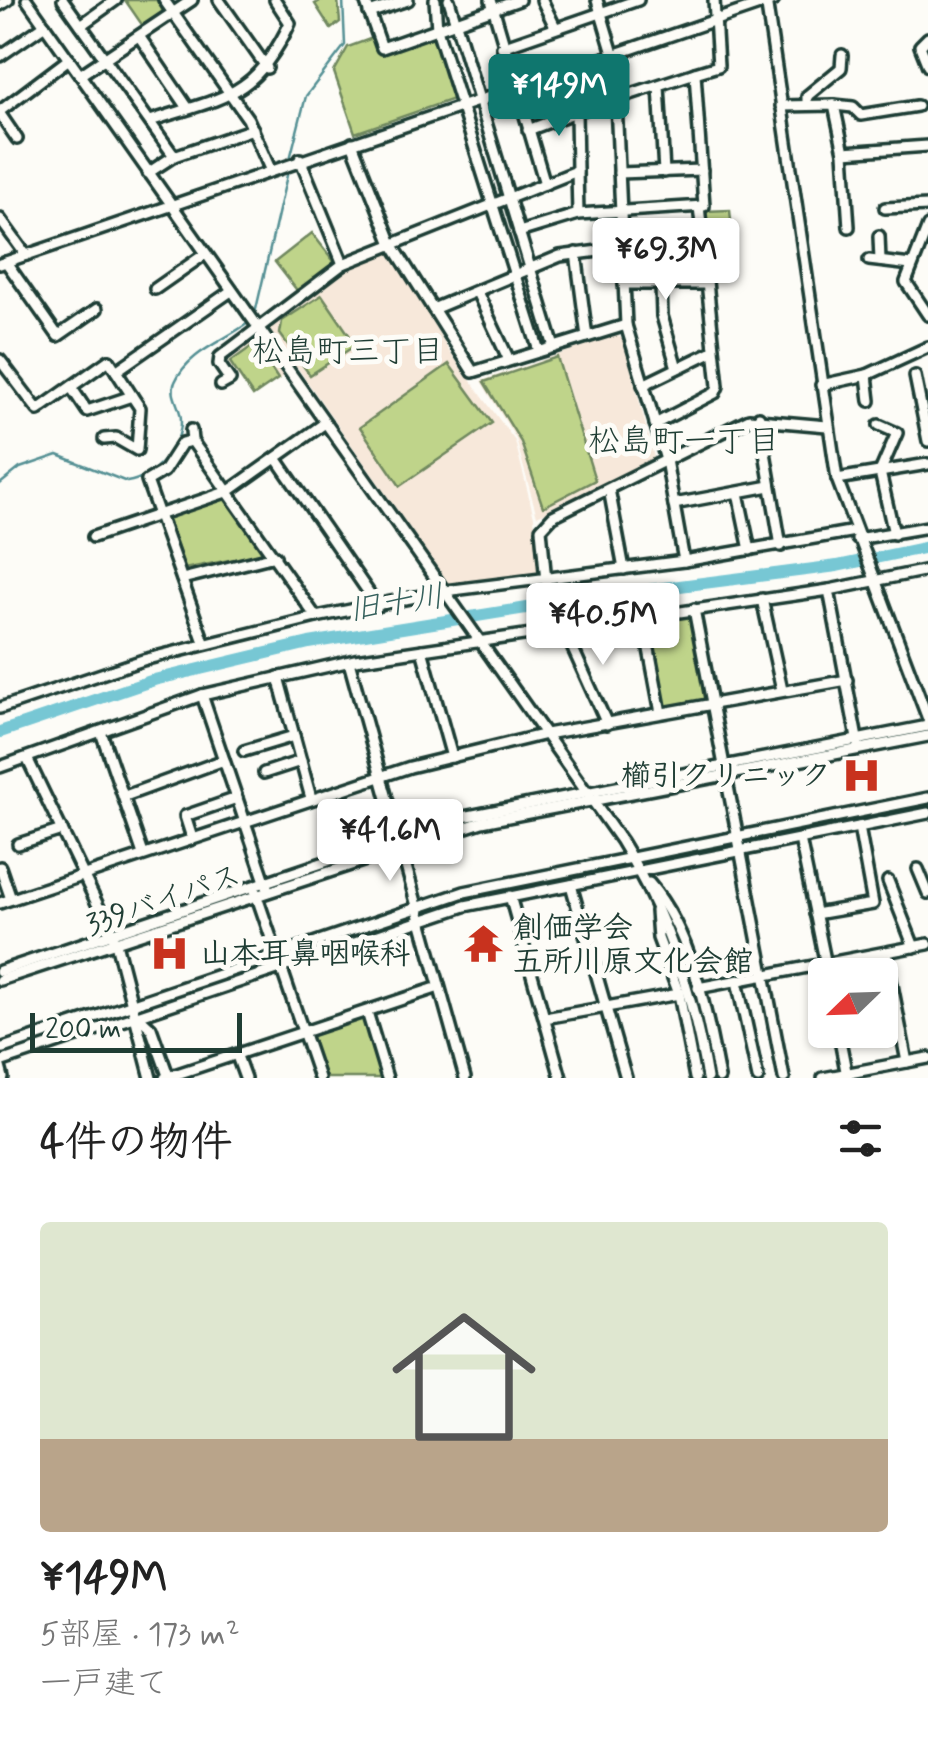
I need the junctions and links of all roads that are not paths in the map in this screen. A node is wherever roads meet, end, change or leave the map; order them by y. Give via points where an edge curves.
1 (8, 0) edge
2 (27, 0) edge
3 (64, 0) edge
4 (114, 0) edge
5 (164, 0) edge
6 (192, 0) edge
7 (220, 0) edge
8 (274, 0) edge
9 (364, 0) edge
10 (435, 0) edge
11 (450, 0) edge
12 (520, 0) edge
13 (542, 0) edge
14 (597, 0) edge
15 (638, 0) edge
16 (714, 0) edge
17 (404, 1) edge
18 (769, 1) edge
19 (492, 5) edge
20 (0, 6) edge
21 (602, 12) junction
22 (370, 13) junction
23 (173, 14) junction
24 (716, 21) junction
25 (454, 23) junction
26 (81, 24) junction
27 (45, 25) junction
28 (554, 27) junction
29 (438, 29) junction
30 (139, 36) junction
31 (928, 38) edge
32 (502, 47) junction
33 (842, 55) dead end
34 (0, 56) edge
35 (614, 57) junction
36 (69, 59) junction
37 (104, 59) junction
38 (928, 66) edge
39 (268, 68) junction
40 (695, 73) junction
41 (80, 75) junction
42 (658, 86) junction
43 (514, 89) junction
44 (230, 94) junction
45 (616, 99) junction
46 (478, 100) junction
47 (807, 103) junction
48 (834, 105) junction
49 (464, 106) junction
50 (781, 106) junction
51 (917, 106) dead end
52 (188, 108) junction
53 (576, 112) junction
54 (0, 113) edge
55 (150, 121) junction
56 (253, 128) junction
57 (528, 130) junction
58 (17, 139) dead end
59 (352, 143) junction
60 (928, 146) edge
61 (844, 152) junction
62 (174, 156) junction
63 (298, 160) junction
64 (270, 169) junction
65 (702, 170) junction
66 (577, 171) junction
67 (664, 172) junction
68 (148, 173) junction
69 (619, 174) junction
70 (544, 184) junction
71 (508, 198) junction
72 (170, 204) junction
73 (493, 204) junction
74 (699, 206) junction
75 (928, 206) edge
76 (886, 208) dead end
77 (621, 210) junction
78 (578, 214) junction
79 (0, 218) edge
80 (928, 226) edge
81 (849, 227) dead end
82 (519, 232) junction
83 (879, 236) dead end
84 (392, 244) junction
85 (700, 246) junction
86 (622, 248) junction
87 (576, 253) junction
88 (204, 254) junction
89 (26, 255) junction
90 (3, 263) edge
91 (343, 264) junction
92 (911, 265) junction
93 (530, 269) junction
94 (516, 275) junction
95 (624, 284) junction
96 (662, 284) junction
97 (707, 284) junction
98 (155, 288) dead end
99 (230, 291) junction
100 (477, 292) junction
101 (96, 309) dead end
102 (432, 310) junction
103 (928, 315) edge
104 (626, 324) junction
105 (257, 327) junction
106 (587, 337) junction
107 (554, 347) junction
108 (928, 347) edge
109 (713, 351) junction
110 (539, 352) junction
111 (0, 360) edge
112 (509, 360) junction
113 (678, 368) junction
114 (116, 371) junction
115 (866, 375) junction
116 (915, 376) dead end
117 (820, 385) junction
118 (221, 386) dead end
119 (643, 386) junction
120 (71, 387) junction
121 (132, 396) junction
122 (870, 401) dead end
123 (759, 417) junction
124 (325, 423) junction
125 (655, 424) junction
126 (879, 425) dead end
127 (826, 426) junction
128 (104, 439) dead end
129 (928, 440) edge
130 (276, 458) junction
131 (666, 460) junction
132 (928, 464) edge
133 (880, 472) junction
134 (837, 479) junction
135 (770, 486) junction
136 (609, 488) junction
137 (228, 491) junction
138 (738, 492) junction
139 (674, 504) junction
140 (160, 515) junction
141 (928, 526) edge
142 (894, 534) junction
143 (93, 537) dead end
144 (857, 537) junction
145 (780, 546) junction
146 (750, 550) junction
147 (275, 556) junction
148 (684, 560) junction
149 (624, 569) junction
150 (928, 570) edge
151 (182, 579) junction
152 (546, 581) junction
153 (874, 582) junction
154 (829, 590) junction
155 (447, 594) junction
156 (762, 599) junction
157 (378, 606) junction
158 (694, 609) junction
159 (316, 617) junction
160 (643, 617) junction
161 (564, 630) junction
162 (204, 642) junction
163 (482, 644) junction
164 (422, 650) junction
165 (349, 662) junction
166 (278, 677) junction
167 (847, 680) junction
168 (782, 690) junction
169 (202, 694) junction
170 (712, 703) junction
171 (0, 708) edge
172 (661, 713) junction
173 (928, 719) edge
174 (607, 724) junction
175 (928, 726) edge
176 (102, 732) junction
177 (546, 734) junction
178 (294, 736) junction
179 (928, 736) edge
180 (859, 745) junction
181 (244, 751) dead end
182 (0, 754) edge
183 (452, 757) junction
184 (26, 758) junction
185 (224, 760) junction
186 (301, 761) junction
187 (2, 766) edge
188 (725, 771) junction
189 (264, 773) dead end
190 (380, 775) junction
191 (124, 796) junction
192 (590, 797) junction
193 (237, 798) junction
194 (312, 798) junction
195 (928, 798) edge
196 (927, 816) edge
197 (244, 820) junction
198 (859, 827) junction
199 (62, 830) junction
200 (397, 836) junction
201 (192, 838) junction
202 (800, 839) junction
203 (18, 844) dead end
204 (740, 844) junction
205 (401, 847) junction
206 (142, 854) junction
207 (0, 867) edge
208 (638, 869) junction
209 (918, 869) dead end
210 (83, 874) junction
211 (888, 881) dead end
212 (571, 884) junction
213 (266, 885) junction
214 (255, 889) junction
215 (928, 892) edge
216 (510, 896) junction
217 (5, 901) edge
218 (656, 907) junction
219 (416, 908) junction
220 (815, 914) junction
221 (419, 920) junction
222 (114, 938) junction
223 (928, 944) edge
224 (914, 946) junction
225 (276, 953) junction
226 (886, 954) junction
227 (824, 958) edge
228 (871, 958) edge
229 (281, 966) junction
230 (0, 971) edge
231 (808, 972) edge
232 (766, 977) junction
233 (0, 980) edge
234 (737, 982) junction
235 (439, 987) junction
236 (698, 988) junction
237 (679, 994) junction
238 (135, 1002) junction
239 (606, 1006) junction
240 (367, 1012) junction
241 (138, 1016) junction
242 (545, 1018) junction
243 (304, 1034) junction
244 (0, 1048) edge
245 (842, 1048) edge
246 (238, 1056) junction
247 (928, 1058) edge
248 (907, 1062) junction
249 (0, 1065) edge
250 (847, 1076) edge
251 (4, 1078) edge
252 (152, 1078) edge
253 (167, 1078) edge
254 (244, 1078) edge
255 (318, 1078) edge
256 (387, 1078) edge
257 (465, 1078) edge
258 (561, 1078) edge
259 (626, 1078) edge
260 (695, 1078) edge
261 (707, 1078) edge
262 (719, 1078) edge
263 (758, 1078) edge
264 (784, 1078) edge
265 (823, 1078) edge

1 - 20 street
2 - 27 street
3 - 26 street
4 - 26 street
5 - 23 street
6 - 23 street
7 - 39 street
8 - 39 street via 290,23
9 - 22 street
10 - 29 street
11 - 25 street
12 - 19 street
13 - 28 street
14 - 21 street
15 - 21 street
16 - 24 street
17 - 22 street
18 - 24 street
18 - 50 street
19 - 25 street
19 - 32 street
21 - 28 street
21 - 35 street
22 - 29 street via 382,48
23 - 30 street
23 - 44 street
24 - 35 street
24 - 40 street via 718,66
25 - 29 street
25 - 46 street
26 - 37 street
27 - 34 street
27 - 36 street
28 - 32 street
29 - 49 street
30 - 37 street
30 - 52 street
31 - 38 street via 920,46
32 - 43 street
33 - 47 street via 841,68
35 - 43 street
35 - 45 street
36 - 41 street
36 - 54 street
37 - 41 street
37 - 55 street
39 - 44 street
40 - 42 street
40 - 65 street
41 - 68 street
42 - 45 street
42 - 67 street
43 - 46 street
43 - 57 street
44 - 52 street
44 - 56 street
45 - 53 street
45 - 69 street
46 - 49 street
46 - 71 street
47 - 48 street
47 - 50 street
48 - 51 street via 854,107 861,115
48 - 61 street
49 - 59 street
49 - 73 street
50 - 117 street
52 - 55 street
53 - 57 street
53 - 66 street
54 - 58 street
55 - 62 street
56 - 62 street
56 - 64 street
57 - 70 street
59 - 63 street
59 - 84 street
60 - 61 street
61 - 81 street
62 - 68 street
63 - 64 street
63 - 91 street
64 - 72 street
65 - 67 street
65 - 74 street
66 - 70 street
66 - 78 street
67 - 69 street
68 - 72 street
69 - 77 street
70 - 71 street
71 - 73 street
71 - 82 street
72 - 88 street
72 - 89 street
73 - 84 street
73 - 94 street
74 - 77 street
74 - 85 street
75 - 76 street
77 - 78 street
77 - 86 street
78 - 82 street
79 - 89 street
80 - 92 street
82 - 93 street
83 - 92 street via 874,260
84 - 91 street
84 - 102 street
85 - 86 street
85 - 97 street via 706,245
86 - 87 street
86 - 95 street
87 - 93 street
87 - 106 street
88 - 98 street
88 - 99 street
89 - 90 street
90 - 101 street via 58,336
91 - 105 street
92 - 103 street via 906,282
93 - 94 street
93 - 107 street
94 - 100 street
94 - 110 street
95 - 96 street
95 - 104 street
96 - 97 street
96 - 113 street via 662,316
97 - 109 street
99 - 105 street
99 - 114 street
100 - 102 street
100 - 112 street
102 - 112 street via 473,372
104 - 106 street
104 - 119 street
105 - 118 street via 220,357 230,380
105 - 124 street
106 - 107 street
107 - 110 street
108 - 115 street
109 - 113 street
109 - 125 street via 715,393
110 - 112 street
111 - 120 street via 38,410
113 - 119 street
114 - 120 street via 109,360
114 - 121 street
115 - 117 street
115 - 122 street
116 - 129 street
117 - 127 street
119 - 125 street
120 - 121 street via 87,411
121 - 128 street via 140,408 137,450
123 - 127 street
123 - 131 street
123 - 135 street
124 - 130 street
124 - 155 street
125 - 131 street
126 - 133 street via 897,432
127 - 134 street
130 - 137 street
130 - 157 street
131 - 136 street
131 - 139 street
132 - 133 street
133 - 134 street
133 - 142 street
134 - 144 street
135 - 138 street
135 - 145 street
136 - 149 street
136 - 152 street via 544,523
137 - 140 street
137 - 140 street via 192,436 164,472 147,481
137 - 147 street
138 - 139 street
138 - 146 street
139 - 148 street
140 - 143 street
140 - 151 street
141 - 142 street
142 - 144 street
144 - 145 street
144 - 153 street
145 - 146 street
146 - 148 street
147 - 151 street
147 - 159 street
148 - 149 street
149 - 152 street
150 - 153 street
151 - 162 street
152 - 155 street
153 - 154 street
153 - 173 street
154 - 156 street
154 - 167 street
155 - 157 street
155 - 163 street
156 - 158 street
156 - 168 street
157 - 159 street
158 - 160 street
158 - 170 street
159 - 162 street
160 - 161 street
160 - 172 street
161 - 163 street
161 - 174 street
162 - 171 street
163 - 164 street
163 - 177 street
164 - 165 street
164 - 183 street
165 - 166 street
165 - 190 street
166 - 169 street
166 - 178 street
167 - 168 street
167 - 180 street
168 - 170 street
169 - 176 street
169 - 185 street
170 - 172 street
170 - 188 street
172 - 174 street
174 - 177 street
175 - 180 street
176 - 184 street
176 - 191 street
177 - 183 street
177 - 192 street
178 - 181 street
178 - 186 street
179 - 180 street, 339バイパス
180 - 188 street, 339バイパス
182 - 187 street
183 - 190 street
184 - 187 street
184 - 199 street
185 - 191 street
185 - 193 street
186 - 189 street
186 - 194 street
188 - 192 street, 339バイパス
188 - 204 street
190 - 194 street
190 - 200 street
191 - 206 street
192 - 200 street
192 - 205 street, 339バイパス
192 - 208 street
193 - 197 street
193 - 201 street via 185,816
194 - 197 street
195 - 204 street
196 - 198 street
197 - 201 street
197 - 213 street
198 - 202 street
198 - 220 street via 873,904
199 - 203 street
199 - 210 street
200 - 205 street
200 - 213 street
201 - 206 street
202 - 204 street
202 - 220 street
204 - 208 street
204 - 232 street
205 - 213 street, 339バイパス
205 - 219 street
206 - 210 street
207 - 217 street
208 - 212 street
208 - 218 street
208 - 219 street via 492,886
208 - 236 street via 662,900
209 - 215 street
210 - 217 street
210 - 222 street
211 - 224 street
212 - 216 street
212 - 239 street
213 - 214 street, 339バイパス
214 - 222 street, 339バイパス
214 - 225 street
216 - 221 street
216 - 242 street
218 - 237 street via 658,938
218 - 261 street via 690,998
219 - 221 street
219 - 225 street
220 - 227 street
221 - 229 street
221 - 235 street
222 - 230 street
222 - 233 street, 339バイパス
222 - 238 street
223 - 224 street
224 - 226 street
225 - 229 street
225 - 238 street
226 - 228 street
226 - 248 street
229 - 241 street
229 - 243 street
231 - 232 street
232 - 234 street
232 - 264 street
234 - 236 street
234 - 263 street
235 - 240 street
235 - 257 street
236 - 262 street
237 - 239 street
237 - 260 street
238 - 241 street
238 - 244 street
239 - 242 street
239 - 259 street
240 - 243 street
240 - 256 street
241 - 249 street
241 - 252 street
241 - 253 street via 151,1028
242 - 258 street
243 - 246 street
243 - 255 street
245 - 250 street
246 - 253 street
246 - 254 street
247 - 248 street
248 - 250 street
249 - 251 street
250 - 265 street

